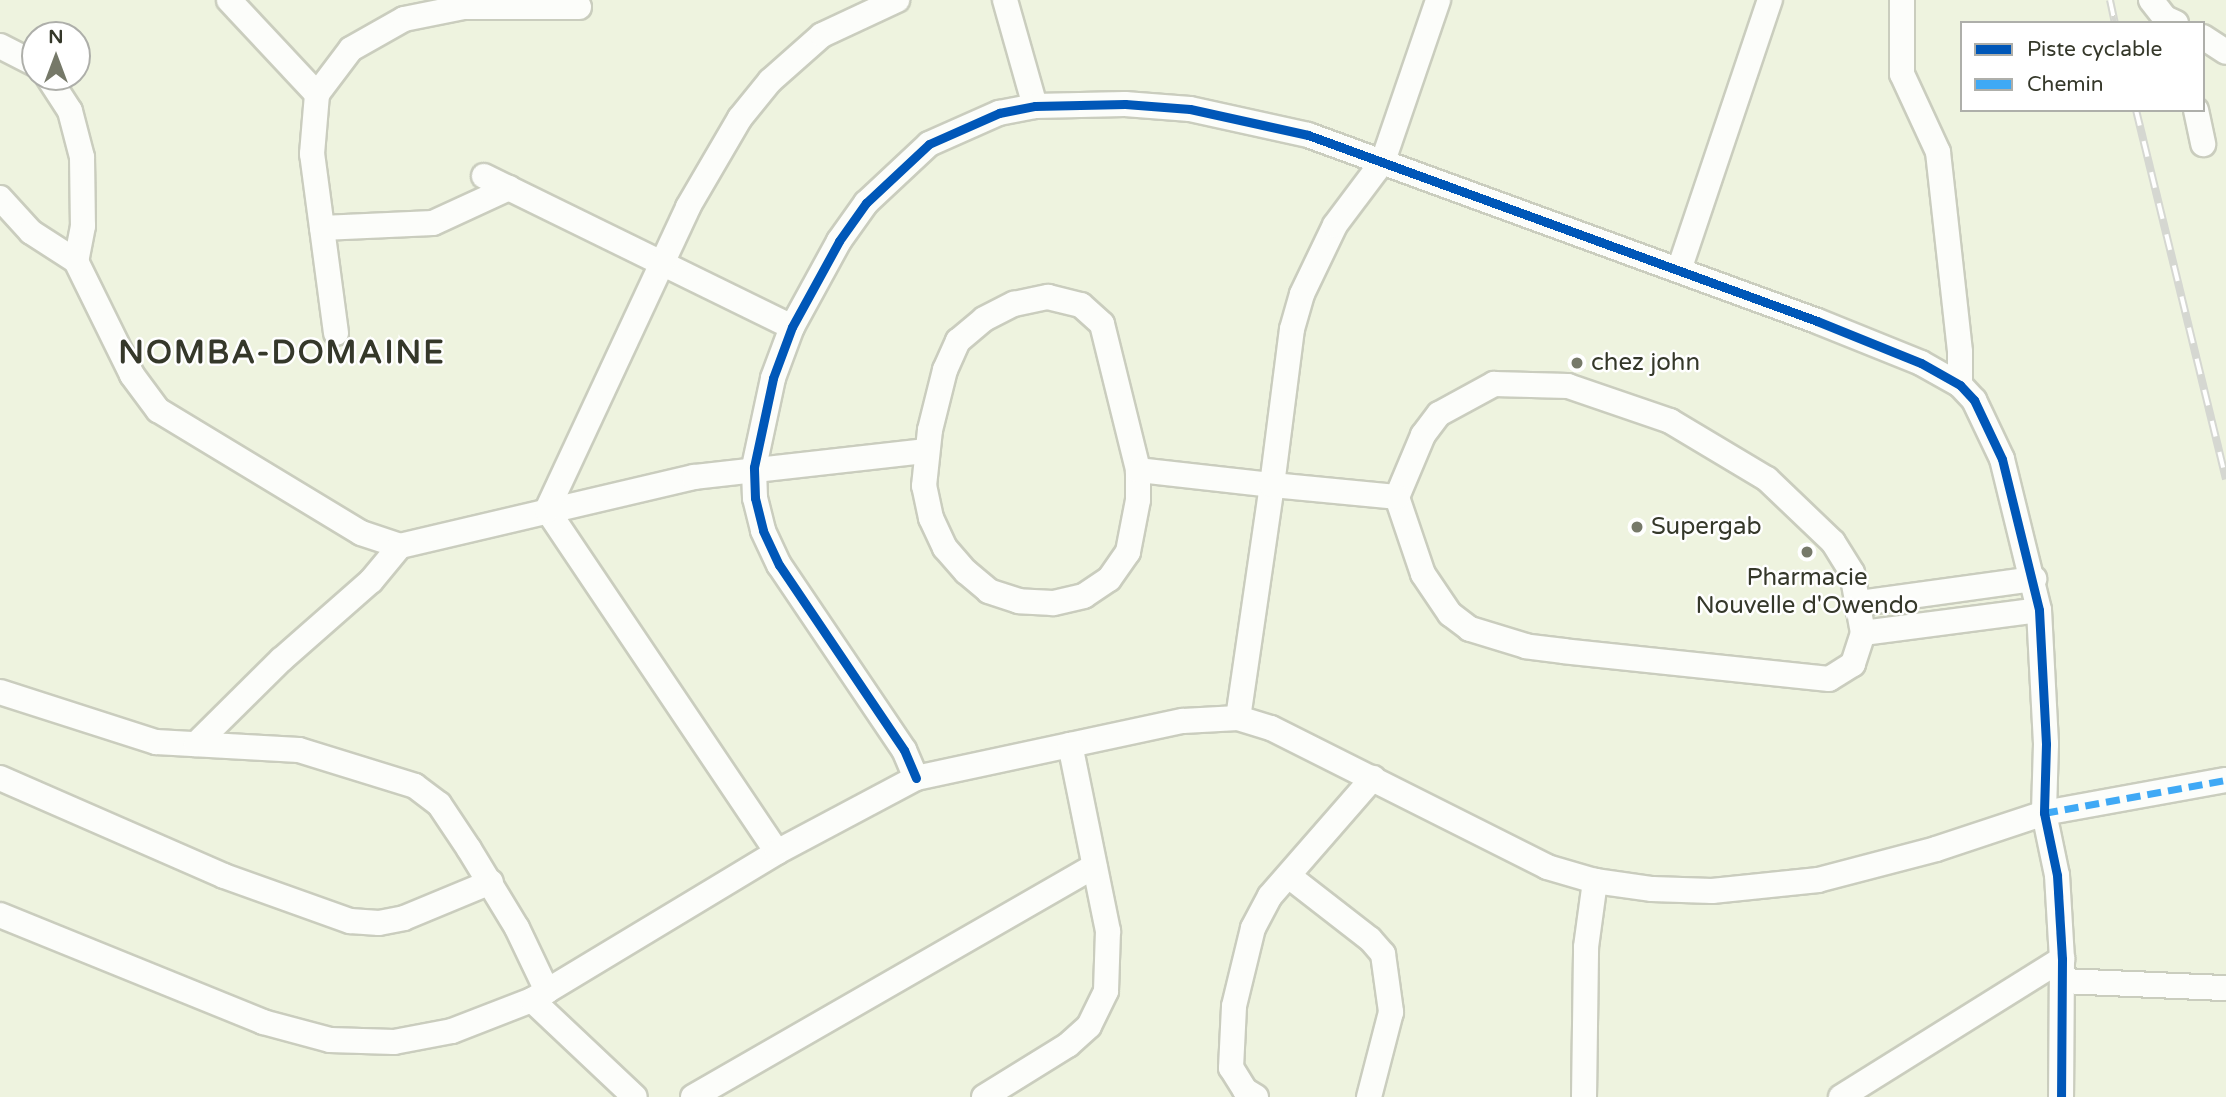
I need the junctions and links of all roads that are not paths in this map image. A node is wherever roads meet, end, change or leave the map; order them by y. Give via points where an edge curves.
1 (229, 0) edge
2 (897, 0) edge
3 (1005, 0) edge
4 (1438, 0) edge
5 (1770, 0) edge
6 (1902, 0) edge
7 (2151, 0) edge
8 (579, 7) dead end
9 (2172, 21) edge
10 (2205, 38) edge
11 (0, 47) edge
12 (2205, 51) edge
13 (2226, 52) edge
14 (21, 57) edge
15 (57, 91) edge
16 (317, 94) junction
17 (1035, 106) junction
18 (2196, 112) edge
19 (2203, 144) dead end
20 (1383, 161) junction
21 (484, 176) dead end
22 (509, 188) junction
23 (0, 198) edge
24 (322, 228) junction
25 (76, 261) junction
26 (662, 264) junction
27 (1680, 267) junction
28 (793, 327) junction
29 (336, 333) dead end
30 (1959, 385) junction
31 (926, 451) junction
32 (754, 467) junction
33 (1138, 470) junction
34 (1272, 485) junction
35 (1397, 497) junction
36 (547, 510) junction
37 (400, 546) junction
38 (2034, 579) junction
39 (1860, 603) junction
40 (2039, 610) junction
41 (1863, 633) junction
42 (0, 692) edge
43 (1238, 718) junction
44 (195, 744) junction
45 (1070, 745) junction
46 (0, 778) edge
47 (916, 778) junction
48 (1373, 778) junction
49 (2226, 780) edge
50 (2044, 813) junction
51 (777, 852) junction
52 (1094, 866) junction
53 (1290, 877) junction
54 (1595, 881) junction
55 (491, 883) junction
56 (0, 915) edge
57 (2063, 970) junction
58 (2226, 988) edge
59 (539, 995) junction
60 (1889, 1069) junction
61 (635, 1097) edge
62 (693, 1097) edge
63 (984, 1097) edge
64 (1256, 1097) edge
65 (1369, 1097) edge
66 (1584, 1097) edge
67 (1841, 1097) edge
68 (1885, 1097) edge
69 (2061, 1097) edge

1 - 16 street
2 - 26 street via 822,35 770,81 713,157
3 - 17 street
4 - 20 street
5 - 27 street
6 - 30 street via 1902,74 1938,152 1960,352
7 - 9 street
8 - 16 street via 464,7 404,19 351,49
10 - 13 street
11 - 14 street
12 - 13 street
15 - 25 street via 70,111 82,157 83,226
16 - 24 street via 313,154
17 - 20 street via 1125,103 1191,109 1274,126
17 - 28 street via 965,125 929,144 896,170 839,241
18 - 19 street
20 - 27 street
20 - 34 street via 1335,225 1302,294 1292,329
21 - 22 street
22 - 24 street via 433,223
22 - 26 street
23 - 25 street via 31,232
24 - 29 street
25 - 37 street via 131,375 158,410 361,533
26 - 28 street
26 - 36 street
27 - 30 street via 1921,363
28 - 32 street via 773,378
30 - 38 street via 1974,400 2002,459
31 - 32 street
31 - 33 street via 924,486 931,518 945,548 989,591 1019,601 1053,603 1084,596 1109,579 1128,552 1138,500
31 - 33 street via 945,370 958,341 1004,309 1048,297 1081,305 1102,324
32 - 36 street
32 - 47 street via 763,530 779,565 904,750
33 - 34 street
34 - 35 street
34 - 43 street
35 - 39 street via 1423,435 1458,401 1493,384 1568,386 1670,421 1768,479 1833,542 1852,573
35 - 41 street via 1423,574 1450,614 1470,629 1526,646 1829,680 1853,664
36 - 37 street
36 - 51 street
37 - 44 street via 371,581
38 - 39 street
38 - 40 street
39 - 41 street
40 - 41 street
40 - 50 street via 2046,744
42 - 44 street via 120,733 156,742
43 - 45 street via 1183,721
43 - 48 street via 1270,728
44 - 55 street via 299,750 415,786 439,804
45 - 47 street
45 - 52 street
46 - 55 street via 224,876 350,921 379,923 404,918
47 - 51 street
48 - 53 street
48 - 54 street via 1547,867
49 - 50 street
50 - 54 street via 1818,880 1712,891
50 - 57 street via 2057,874
51 - 59 street
52 - 62 street
52 - 63 street via 1108,931 1109,971 1100,1009 1068,1045
53 - 64 street via 1259,911 1244,952 1234,1006 1231,1068 1245,1090
53 - 65 street via 1383,954 1390,976 1391,1012
54 - 66 street via 1586,947
55 - 59 street
56 - 59 street via 206,1001 330,1040 423,1038
57 - 58 street
57 - 60 street
57 - 69 street
59 - 61 street
60 - 67 street
60 - 68 street

